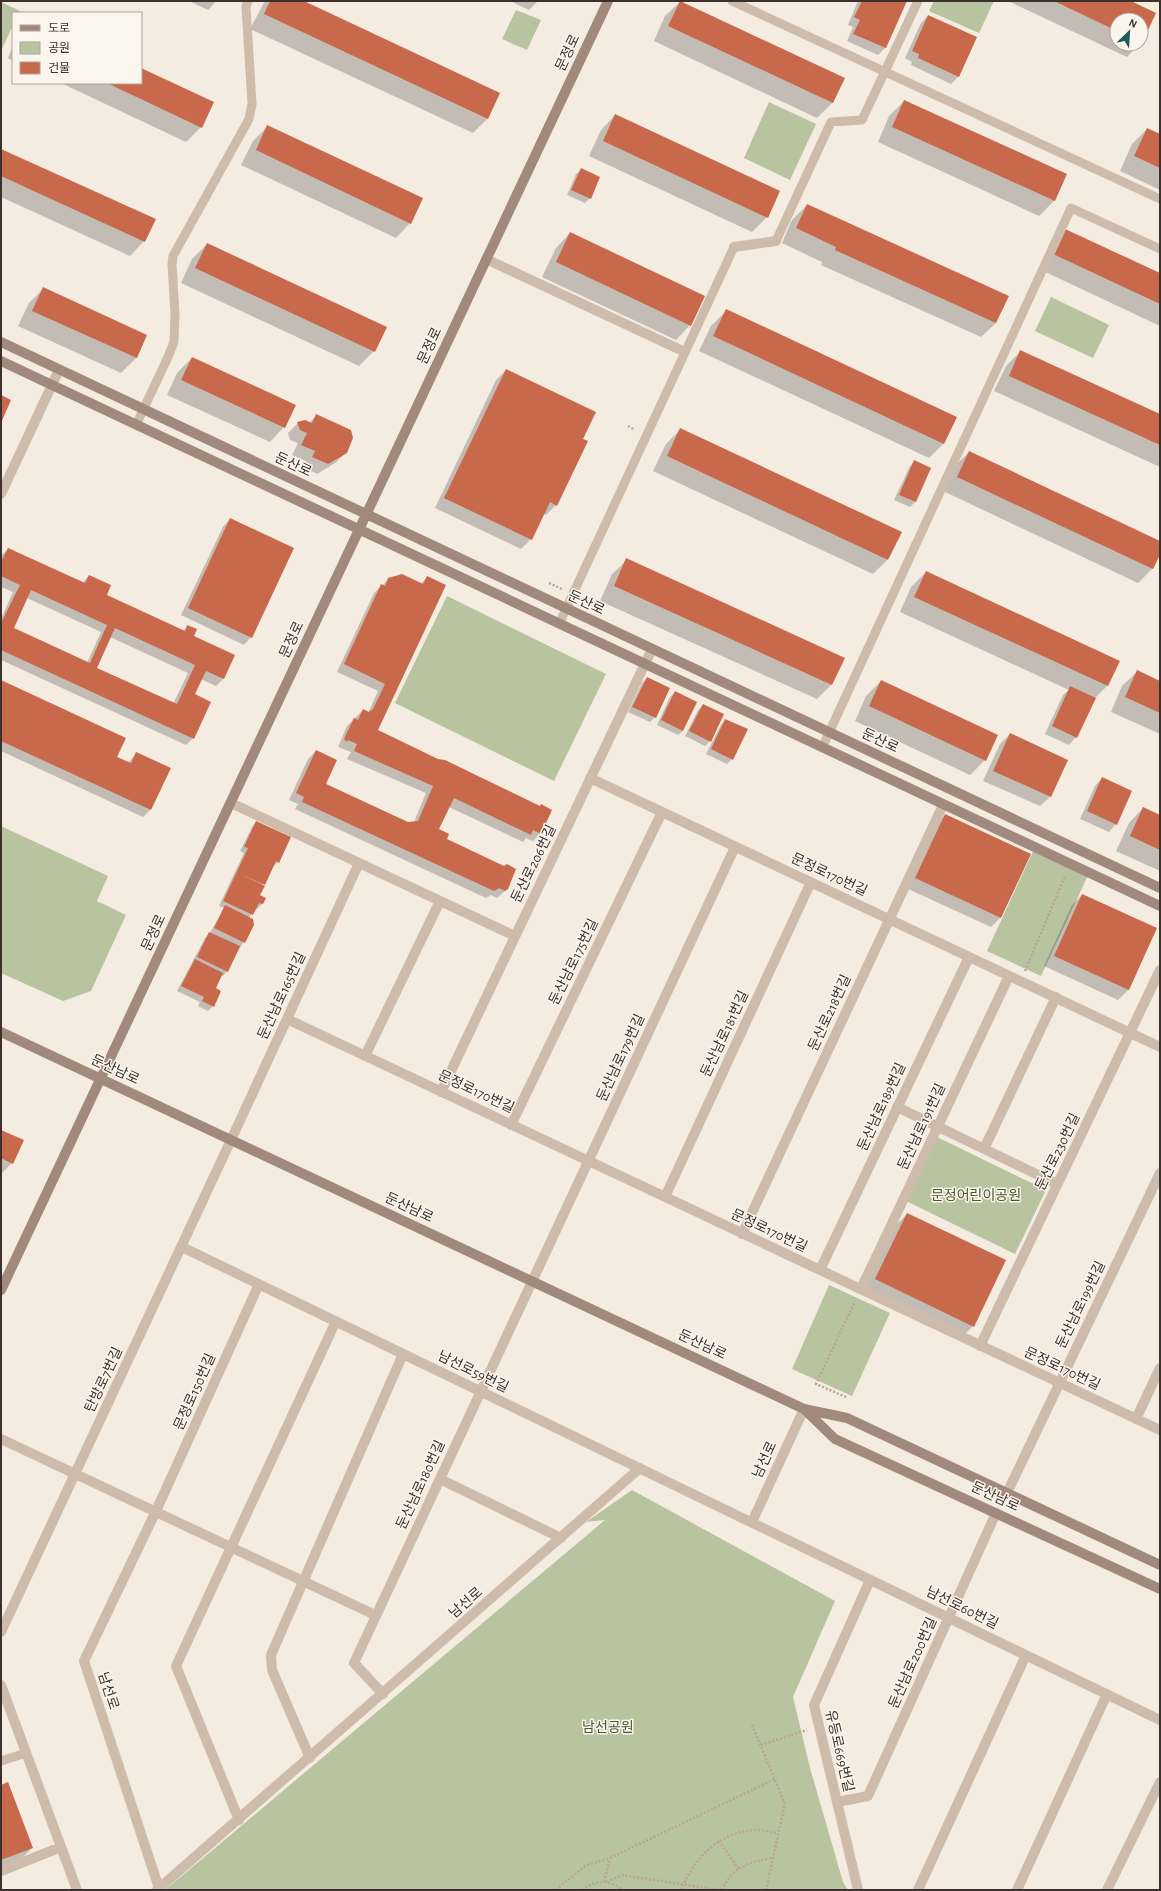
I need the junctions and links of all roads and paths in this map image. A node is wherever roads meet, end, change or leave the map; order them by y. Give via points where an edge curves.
1 (248, 1) edge
2 (608, 1) edge
3 (732, 1) edge
4 (918, 1) edge
5 (885, 72) junction
6 (1160, 199) edge
7 (776, 241) joint
8 (734, 247) joint
9 (1160, 249) edge
10 (486, 259) junction
11 (1, 342) edge
12 (686, 352) junction
13 (1, 361) edge
14 (59, 370) junction
15 (52, 385) junction
16 (143, 410) junction
17 (136, 425) junction
18 (1, 494) edge
19 (366, 514) junction
20 (359, 530) junction
21 (549, 583) dead end
22 (562, 589) dead end
23 (566, 608) junction
24 (559, 624) junction
25 (652, 649) junction
26 (645, 665) junction
27 (829, 732) junction
28 (822, 748) junction
29 (590, 778) junction
30 (231, 803) junction
31 (943, 805) junction
32 (662, 812) junction
33 (735, 847) junction
34 (358, 863) junction
35 (1070, 864) junction
36 (811, 882) junction
37 (1160, 888) edge
38 (440, 901) junction
39 (1160, 906) edge
40 (889, 919) junction
41 (515, 936) junction
42 (969, 956) junction
43 (1160, 970) edge
44 (1009, 976) junction
45 (1021, 981) junction
46 (1056, 997) junction
47 (287, 1019) junction
48 (1, 1032) edge
49 (1130, 1033) junction
50 (1160, 1047) edge
51 (365, 1056) junction
52 (101, 1079) junction
53 (441, 1092) junction
54 (897, 1107) junction
55 (511, 1125) junction
56 (938, 1127) junction
57 (231, 1140) junction
58 (984, 1149) junction
59 (588, 1161) junction
60 (1160, 1173) edge
61 (1057, 1184) junction
62 (665, 1197) junction
63 (742, 1234) junction
64 (182, 1246) junction
65 (820, 1270) junction
66 (532, 1281) junction
67 (259, 1284) junction
68 (1, 1290) edge
69 (861, 1290) junction
70 (336, 1321) junction
71 (980, 1346) junction
72 (403, 1354) junction
73 (1160, 1368) edge
74 (1060, 1383) junction
75 (481, 1391) junction
76 (846, 1397) dead end
77 (804, 1409) junction
78 (1136, 1419) junction
79 (1160, 1430) edge
80 (1, 1439) edge
81 (640, 1468) junction
82 (76, 1473) junction
83 (440, 1479) junction
84 (1007, 1493) junction
85 (156, 1511) junction
86 (996, 1513) junction
87 (752, 1522) junction
88 (561, 1538) junction
89 (231, 1547) junction
90 (1160, 1565) edge
91 (870, 1580) junction
92 (303, 1581) junction
93 (1160, 1589) edge
94 (375, 1615) junction
95 (949, 1618) junction
96 (1, 1632) edge
97 (1026, 1655) junction
98 (1, 1685) edge
99 (383, 1694) junction
100 (1107, 1694) junction
101 (1160, 1720) edge
102 (752, 1725) dead end
103 (819, 1726) junction
104 (761, 1745) junction
105 (26, 1753) junction
106 (310, 1758) junction
107 (1, 1761) edge
108 (775, 1780) junction
109 (1160, 1782) edge
110 (837, 1802) junction
111 (239, 1820) junction
112 (778, 1833) junction
113 (719, 1841) junction
114 (61, 1847) junction
115 (610, 1858) junction
116 (773, 1858) junction
117 (739, 1869) junction
118 (1, 1871) edge
119 (605, 1882) junction
120 (683, 1885) junction
121 (158, 1889) edge
122 (77, 1890) edge
123 (556, 1890) edge
124 (582, 1890) edge
125 (622, 1890) edge
126 (681, 1890) edge
127 (719, 1890) edge
128 (722, 1890) edge
129 (766, 1890) edge
130 (858, 1890) edge
131 (918, 1890) edge
132 (1017, 1890) edge
133 (1107, 1890) edge

1 - 16 lane via 246,7 252,104 249,119 173,256 174,342
2 - 10 main road, 문정로
3 - 5 lane
4 - 5 lane
5 - 6 lane
5 - 7 lane via 862,120 831,122
7 - 8 street
8 - 12 lane
9 - 27 lane via 1071,208
10 - 12 street
10 - 19 main road, 문정로
11 - 14 main road, 둔산로
12 - 23 lane
13 - 15 main road
14 - 15 street
14 - 16 main road, 둔산로
15 - 17 main road
15 - 18 street
16 - 17 lane
16 - 19 main road, 둔산로
17 - 20 main road
19 - 20 main road, 문정로
19 - 23 main road, 둔산로
20 - 24 main road
20 - 30 main road, 문정로
21 - 22 path
23 - 24 lane
23 - 25 main road, 둔산로
24 - 26 main road
25 - 26 street, 둔산로206번길
25 - 27 main road, 둔산로
26 - 28 main road
26 - 29 street, 둔산로206번길
27 - 28 lane
27 - 37 main road, 둔산로
28 - 31 main road
29 - 32 street, 문정로170번길
29 - 41 street, 둔산로206번길
30 - 34 street
30 - 52 main road, 문정로
31 - 35 main road
31 - 40 street, 둔산로218번길
32 - 33 street, 문정로170번길
32 - 55 street, 둔산남로175번길
33 - 36 street, 문정로170번길
33 - 59 street, 둔산남로179번길
34 - 38 street
34 - 47 street, 둔산남로165번길
35 - 39 main road
35 - 45 path
36 - 40 street, 문정로170번길
36 - 62 street, 둔산남로181번길
38 - 41 street
38 - 51 street
40 - 42 street, 문정로170번길
40 - 63 street, 둔산로218번길
41 - 53 street, 둔산로206번길
42 - 44 street, 문정로170번길
42 - 54 street, 둔산남로189번길
43 - 49 street, 둔산로230번길
44 - 45 street, 문정로170번길
44 - 56 street, 둔산남로191번길
45 - 46 street, 문정로170번길
46 - 49 street, 문정로170번길
46 - 58 street
47 - 51 street, 문정로170번길
47 - 57 street, 둔산남로165번길
48 - 52 main road, 둔산남로
49 - 50 street, 문정로170번길
49 - 61 street, 둔산로230번길
51 - 53 street, 문정로170번길
52 - 57 main road, 둔산남로
52 - 68 main road, 문정로
53 - 55 street, 문정로170번길
54 - 56 street
54 - 65 street, 둔산남로189번길
55 - 59 street, 문정로170번길
56 - 58 street
56 - 69 street, 둔산남로191번길
57 - 64 street, 탄방로7번길
57 - 66 main road, 둔산남로
58 - 61 street
59 - 62 street, 문정로170번길
59 - 66 street, 둔산남로179번길
60 - 74 street, 둔산남로199번길
61 - 71 street, 둔산로230번길
62 - 63 street, 문정로170번길
63 - 65 street, 문정로170번길
64 - 67 street, 남선로59번길
64 - 82 street, 탄방로7번길
65 - 69 street, 문정로170번길
66 - 75 street, 둔산남로180번길
66 - 77 main road, 둔산남로
67 - 70 street, 남선로59번길
67 - 85 street, 문정로150번길
69 - 71 street, 문정로170번길
69 - 76 path via 816,1384
70 - 72 street, 남선로59번길
70 - 89 street
71 - 74 street, 문정로170번길
72 - 75 street, 남선로59번길
72 - 92 street
73 - 78 street
74 - 78 street, 문정로170번길
74 - 84 street, 둔산남로199번길
75 - 81 street, 남선로59번길
75 - 83 street, 둔산남로180번길
77 - 84 main road, 둔산남로 via 847,1418
77 - 86 main road, 둔산남로 via 835,1438
77 - 87 street, 남선로
78 - 79 street, 문정로170번길
80 - 82 street
81 - 87 street, 남선로59번길
81 - 88 street, 남선로
82 - 85 street
82 - 96 street, 탄방로7번길
83 - 88 street
83 - 94 street, 둔산남로180번길
84 - 90 main road, 둔산남로
85 - 89 street
85 - 121 street, 남선로 via 84,1661
86 - 93 main road, 둔산남로
86 - 95 street, 둔산남로200번길
87 - 91 street, 남선로60번길
88 - 99 street, 남선로
89 - 92 street
89 - 111 street via 176,1666
91 - 95 street, 남선로60번길
91 - 103 street, 유등로669번길 via 814,1705
92 - 94 street
92 - 106 street via 271,1655 272,1670
94 - 99 street, 둔산남로180번길 via 354,1662
95 - 97 street, 남선로60번길
95 - 110 street, 둔산남로200번길 via 868,1796
97 - 100 street, 남선로60번길
97 - 131 street
98 - 105 street
99 - 106 street, 남선로
100 - 101 street, 남선로60번길
100 - 132 street
102 - 104 path
103 - 104 path
103 - 110 street, 유등로669번길
104 - 108 path
105 - 107 lane
105 - 114 street
106 - 111 street, 남선로
108 - 112 path via 785,1804
108 - 115 path
109 - 133 street
110 - 130 street, 유등로669번길
111 - 121 street, 남선로
112 - 113 path via 755,1830 731,1834
112 - 116 path
113 - 117 path
113 - 120 path via 695,1863
114 - 118 street
114 - 122 street
115 - 119 path
115 - 123 path via 585,1866
116 - 117 path via 750,1862
116 - 129 path
117 - 128 path
119 - 120 path via 622,1875
119 - 124 path via 589,1885
119 - 125 path
120 - 126 path
120 - 127 path

